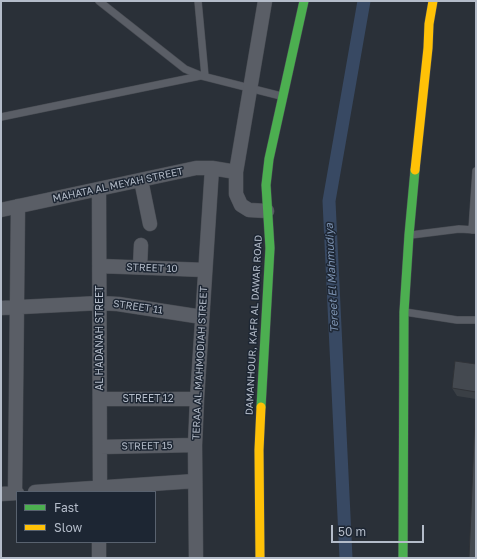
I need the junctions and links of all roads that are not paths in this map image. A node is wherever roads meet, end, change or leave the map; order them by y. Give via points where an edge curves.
1 (99, 1) edge
2 (198, 1) edge
3 (265, 1) edge
4 (304, 1) edge
5 (433, 1) edge
6 (204, 76) junction
7 (250, 89) junction
8 (282, 96) junction
9 (1, 117) edge
10 (212, 168) junction
11 (236, 172) junction
12 (476, 172) edge
13 (141, 180) junction
14 (99, 189) junction
15 (18, 206) junction
16 (1, 210) edge
17 (267, 211) junction
18 (150, 224) dead end
19 (474, 230) edge
20 (409, 235) junction
21 (141, 245) dead end
22 (100, 266) junction
23 (140, 268) junction
24 (205, 270) junction
25 (100, 303) junction
26 (17, 307) junction
27 (1, 308) edge
28 (404, 312) junction
29 (202, 317) junction
30 (476, 320) edge
31 (100, 399) junction
32 (197, 399) junction
33 (195, 445) junction
34 (100, 447) junction
35 (195, 481) junction
36 (100, 490) edge
37 (16, 491) edge
38 (68, 491) edge
39 (16, 493) edge
40 (1, 494) edge
41 (99, 543) edge
42 (99, 558) edge
43 (196, 558) edge
44 (260, 558) edge
45 (403, 558) edge

1 - 6 lane via 178,64
2 - 6 lane
3 - 7 street
4 - 8 main road, DAMANHOUR, KAFR AL DAWAR ROAD
5 - 20 main road
6 - 7 lane
6 - 9 lane
7 - 8 lane
7 - 11 street
8 - 17 main road, DAMANHOUR, KAFR AL DAWAR ROAD via 267,172
10 - 11 street, MAHATA AL MEYAH STREET
10 - 13 street, MAHATA AL MEYAH STREET via 196,168
10 - 24 street, TERAA AL MAHMODIAH STREET
11 - 17 street via 236,194 241,205 249,210
12 - 19 lane
13 - 14 street, MAHATA AL MEYAH STREET
13 - 18 street
14 - 15 street, MAHATA AL MEYAH STREET
14 - 22 street, AL HADANAH STREET
15 - 16 street, MAHATA AL MEYAH STREET
15 - 26 street
17 - 44 main road, DAMANHOUR, KAFR AL DAWAR ROAD via 270,248 260,430
19 - 20 lane via 459,229
20 - 28 main road
21 - 23 street
22 - 23 street, STREET 10
22 - 25 street, AL HADANAH STREET
23 - 24 street, STREET 10
24 - 29 street, TERAA AL MAHMODIAH STREET
25 - 26 street, STREET 11
25 - 29 street, STREET 11
25 - 31 street, AL HADANAH STREET
26 - 27 street, STREET 11
26 - 37 street
28 - 30 lane via 457,320
28 - 45 main road
29 - 32 street, TERAA AL MAHMODIAH STREET
31 - 32 street, STREET 12
31 - 34 street, AL HADANAH STREET
32 - 33 street, TERAA AL MAHMODIAH STREET
33 - 34 street, STREET 15
33 - 35 street, TERAA AL MAHMODIAH STREET
34 - 36 street, AL HADANAH STREET
35 - 36 street
35 - 43 street, TERAA AL MAHMODIAH STREET
36 - 38 street
39 - 40 street
41 - 42 street

